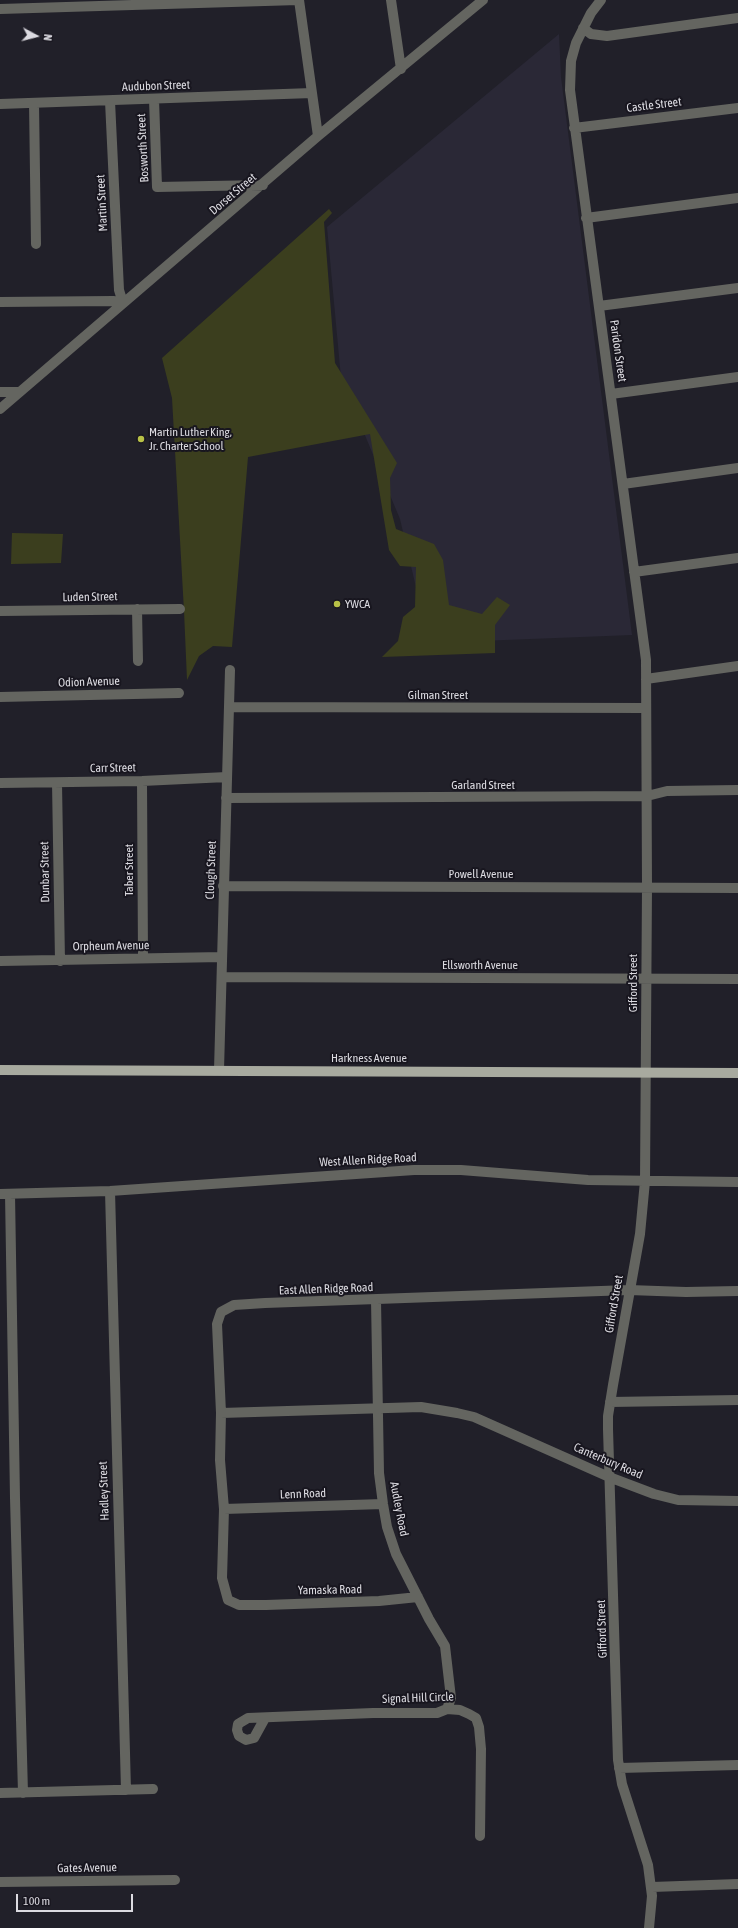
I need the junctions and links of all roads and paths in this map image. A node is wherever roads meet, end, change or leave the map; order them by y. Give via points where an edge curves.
1 (299, 0) edge
2 (391, 0) edge
3 (601, 0) edge
4 (481, 1) edge
5 (0, 9) edge
6 (738, 18) edge
7 (583, 28) junction
8 (401, 69) junction
9 (312, 92) junction
10 (154, 99) junction
11 (110, 101) junction
12 (34, 103) junction
13 (0, 104) edge
14 (738, 108) edge
15 (574, 128) junction
16 (318, 136) junction
17 (263, 185) junction
18 (738, 198) edge
19 (586, 218) junction
20 (36, 244) dead end
21 (738, 288) edge
22 (0, 302) edge
23 (123, 303) junction
24 (599, 306) junction
25 (738, 377) edge
26 (0, 392) edge
27 (19, 392) junction
28 (611, 394) junction
29 (0, 408) edge
30 (738, 468) edge
31 (623, 484) junction
32 (738, 558) edge
33 (634, 572) junction
34 (137, 609) junction
35 (180, 609) dead end
36 (0, 611) edge
37 (138, 661) dead end
38 (738, 666) edge
39 (230, 670) dead end
40 (646, 679) junction
41 (179, 693) dead end
42 (0, 696) edge
43 (229, 707) junction
44 (646, 708) junction
45 (227, 777) junction
46 (142, 781) junction
47 (0, 783) edge
48 (57, 783) junction
49 (738, 790) edge
50 (647, 796) junction
51 (226, 798) junction
52 (223, 886) junction
53 (647, 888) junction
54 (738, 888) edge
55 (222, 957) junction
56 (143, 958) junction
57 (60, 960) junction
58 (0, 961) edge
59 (222, 977) junction
60 (646, 979) junction
61 (738, 979) edge
62 (0, 1070) edge
63 (219, 1070) junction
64 (646, 1072) junction
65 (738, 1073) edge
66 (645, 1181) junction
67 (738, 1182) edge
68 (110, 1191) junction
69 (5, 1194) edge
70 (629, 1290) junction
71 (738, 1292) edge
72 (376, 1300) junction
73 (738, 1400) edge
74 (610, 1402) junction
75 (379, 1409) junction
76 (221, 1413) junction
77 (609, 1476) junction
78 (738, 1501) edge
79 (382, 1504) junction
80 (224, 1509) junction
81 (418, 1597) junction
82 (241, 1605) joint
83 (447, 1709) junction
84 (265, 1718) dead end
85 (738, 1765) edge
86 (619, 1768) junction
87 (153, 1789) dead end
88 (126, 1790) junction
89 (23, 1793) junction
90 (0, 1794) edge
91 (480, 1836) dead end
92 (175, 1880) dead end
93 (0, 1882) edge
94 (738, 1884) edge
95 (652, 1887) junction
96 (649, 1928) edge

1 - 5 street
1 - 9 street
2 - 8 street
3 - 7 street, Paridon Street
4 - 8 street, Dorset Street
6 - 7 street via 607,36 591,34
7 - 15 street, Paridon Street via 574,49 571,66 570,90
8 - 16 street, Dorset Street
9 - 10 street, Audubon Street
9 - 16 street
10 - 11 street, Audubon Street
10 - 17 street, Bosworth Street via 158,187
11 - 12 street, Audubon Street
11 - 23 street, Martin Street via 119,290
12 - 13 street, Audubon Street
12 - 20 street
14 - 15 street, Castle Street
15 - 19 street, Paridon Street
16 - 17 street, Dorset Street
17 - 23 street, Dorset Street
18 - 19 street
19 - 24 street, Paridon Street
21 - 24 street
22 - 23 street
23 - 27 street, Dorset Street
24 - 28 street, Paridon Street
25 - 28 street
26 - 27 street
27 - 29 street, Dorset Street
28 - 31 street, Paridon Street
30 - 31 street
31 - 33 street, Paridon Street
32 - 33 street
33 - 40 street, Paridon Street via 645,651
34 - 35 street, Luden Street
34 - 36 street, Luden Street
34 - 37 street
38 - 40 street
39 - 43 street, Clough Street
40 - 44 street, Gifford Street
41 - 42 street, Odion Avenue
43 - 44 street, Gilman Street
43 - 45 street, Clough Street
44 - 50 street, Gifford Street
45 - 46 street, Carr Street
45 - 51 street, Clough Street
46 - 48 street, Carr Street
46 - 56 street, Taber Street
47 - 48 street, Carr Street
48 - 57 street, Dunbar Street
49 - 50 street, Garland Street via 667,791
50 - 51 street, Garland Street
50 - 53 street, Gifford Street
51 - 52 street, Clough Street
52 - 53 street, Powell Avenue
52 - 55 street, Clough Street
53 - 54 street, Powell Avenue
53 - 60 street, Gifford Street
55 - 56 street, Orpheum Avenue
55 - 59 street, Clough Street
56 - 57 street, Orpheum Avenue
57 - 58 street, Orpheum Avenue
59 - 60 street, Ellsworth Avenue
59 - 63 street, Clough Street
60 - 61 street, Ellsworth Avenue
60 - 64 street, Gifford Street
62 - 63 main road, Harkness Avenue
63 - 64 main road, Harkness Avenue
64 - 65 main road, Harkness Avenue
64 - 66 street, Gifford Street
66 - 67 street, West Allen Ridge Road
66 - 68 street, West Allen Ridge Road via 588,1180 461,1170 414,1170
66 - 70 street, Gifford Street via 640,1234
68 - 69 street, West Allen Ridge Road
68 - 88 street, Hadley Street
69 - 89 street
70 - 71 street, East Allen Ridge Road
70 - 72 street, East Allen Ridge Road
70 - 74 street, Gifford Street
72 - 75 street, Audley Road
72 - 76 street, East Allen Ridge Road via 239,1305 223,1310 219,1314 217,1324
73 - 74 street
74 - 77 street, Gifford Street
75 - 76 street, Canterbury Road
75 - 77 street, Canterbury Road via 421,1407 474,1417
75 - 79 street, Audley Road via 379,1473
76 - 80 street, East Allen Ridge Road via 220,1460
77 - 78 street, Canterbury Road via 669,1498 713,1502
77 - 86 street, Gifford Street
79 - 80 street, Lenn Road
79 - 81 street, Audley Road via 396,1554
80 - 82 street, East Allen Ridge Road via 224,1592 229,1601
81 - 82 street, Yamaska Road via 379,1601
81 - 83 street, Audley Road via 446,1646 450,1698
83 - 84 street, Signal Hill Circle via 437,1713
83 - 91 street, Signal Hill Circle via 460,1710 476,1718 479,1727
85 - 86 street
86 - 95 street, Gifford Street via 648,1865
87 - 88 street
88 - 89 street
89 - 90 street
92 - 93 street, Gates Avenue
94 - 95 street
95 - 96 street, Gifford Street

